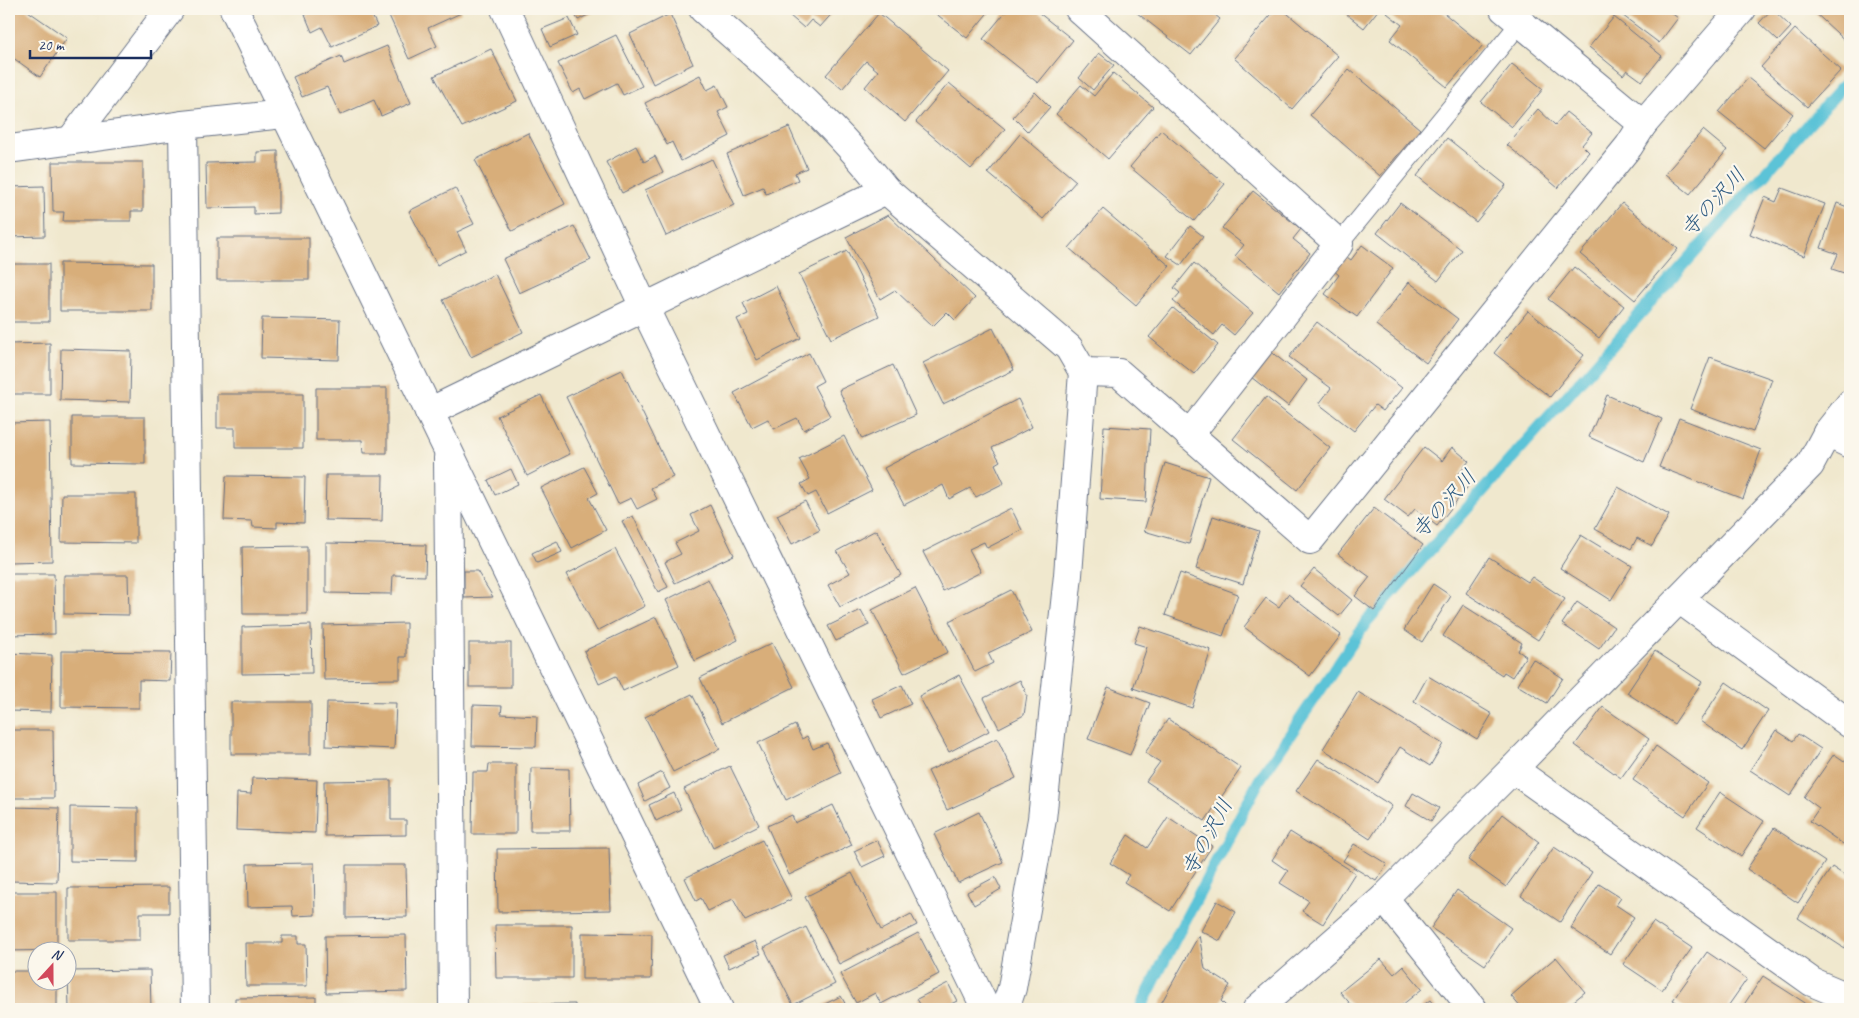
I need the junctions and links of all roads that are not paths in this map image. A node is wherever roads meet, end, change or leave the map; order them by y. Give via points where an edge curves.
1 (170, 9) edge
2 (234, 9) edge
3 (506, 9) edge
4 (703, 9) edge
5 (1079, 9) edge
6 (1742, 9) edge
7 (1512, 16) edge
8 (283, 114) junction
9 (1643, 124) junction
10 (183, 126) junction
11 (71, 140) junction
12 (9, 149) edge
13 (886, 190) junction
14 (1339, 244) junction
15 (645, 309) junction
16 (1083, 372) junction
17 (1850, 404) edge
18 (429, 412) junction
19 (1189, 435) junction
20 (1839, 438) edge
21 (448, 450) junction
22 (1679, 599) junction
23 (1850, 724) edge
24 (1513, 769) junction
25 (1384, 898) junction
26 (1850, 998) edge
27 (195, 1009) edge
28 (453, 1009) edge
29 (720, 1009) edge
30 (986, 1009) edge
31 (1005, 1009) edge
32 (1257, 1009) edge
33 (1473, 1009) edge

1 - 11 street
2 - 8 street
3 - 15 street
4 - 13 street via 808,102
5 - 14 street
6 - 9 street
7 - 9 street
7 - 14 lane
8 - 10 street
8 - 18 street
9 - 19 street via 1629,146 1310,540
10 - 11 street
10 - 27 street
11 - 12 street
13 - 15 street
13 - 16 street via 1069,348
14 - 19 street
15 - 18 street
15 - 30 street
16 - 19 street via 1119,373
16 - 31 street via 1068,575 1042,820 1012,988
17 - 20 street
18 - 21 street
20 - 22 street
21 - 28 street
21 - 29 street
22 - 23 street
22 - 24 street
24 - 25 street
24 - 26 street via 1812,982
25 - 32 street
25 - 33 street

